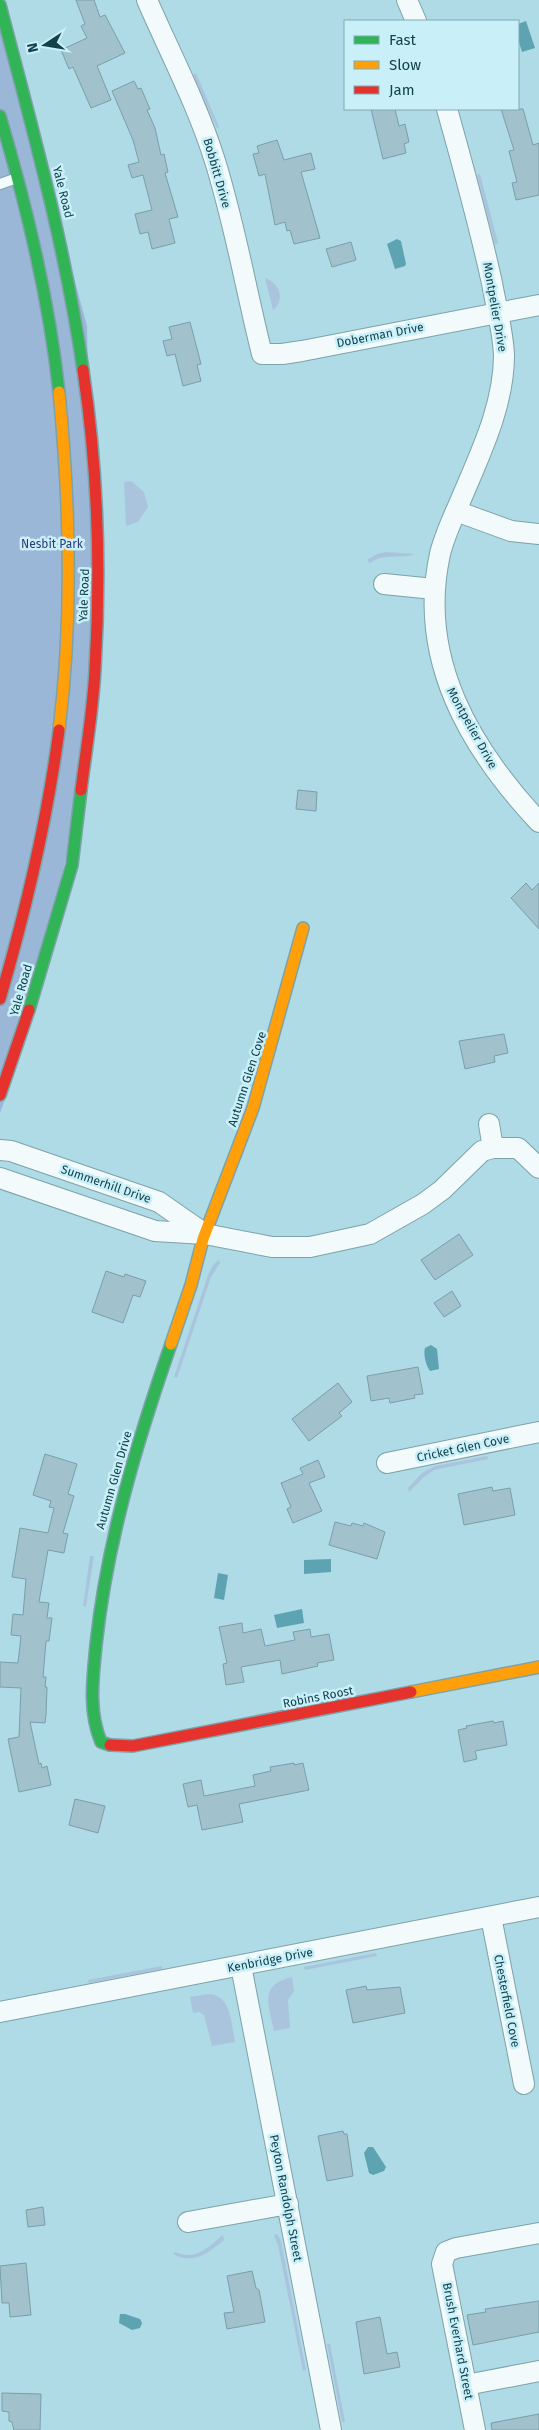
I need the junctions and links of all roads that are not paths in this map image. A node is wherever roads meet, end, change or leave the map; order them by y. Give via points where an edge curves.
1 (147, 0) edge
2 (407, 0) edge
3 (0, 5) edge
4 (416, 20) edge
5 (447, 110) edge
6 (0, 116) edge
7 (31, 175) junction
8 (0, 184) edge
9 (539, 305) edge
10 (498, 312) junction
11 (262, 354) joint
12 (456, 511) junction
13 (539, 534) edge
14 (384, 584) dead end
15 (434, 589) junction
16 (539, 822) edge
17 (303, 928) dead end
18 (0, 1000) edge
19 (0, 1095) edge
20 (489, 1124) dead end
21 (493, 1148) junction
22 (0, 1150) edge
23 (539, 1168) edge
24 (0, 1178) edge
25 (205, 1234) junction
26 (539, 1432) edge
27 (387, 1463) dead end
28 (539, 1667) edge
29 (101, 1742) joint
30 (539, 1907) edge
31 (491, 1917) junction
32 (241, 1966) junction
33 (0, 2012) edge
34 (524, 2084) dead end
35 (288, 2204) junction
36 (188, 2222) dead end
37 (539, 2233) edge
38 (539, 2371) edge
39 (466, 2385) junction
40 (332, 2430) edge
41 (475, 2430) edge

1 - 11 street, Bobbitt Drive via 216,162
2 - 4 street
3 - 7 main road, Yale Road
5 - 10 street, Montpelier Drive
6 - 7 main road, Yale Road
7 - 8 lane
7 - 18 main road, Yale Road via 32,232 47,311 65,467 68,586 65,658 51,788 24,920
7 - 19 main road, Yale Road via 57,223 74,307 93,436 99,554 95,671 72,865 25,1024
9 - 10 street, Doberman Drive
10 - 11 street, Doberman Drive via 288,353
10 - 12 street, Montpelier Drive via 504,354 498,402
12 - 13 street via 511,531
12 - 15 street, Montpelier Drive via 440,553
14 - 15 street
15 - 16 street, Montpelier Drive via 436,635 446,680 493,769
17 - 25 main road, Autumn Glen Cove via 253,1108
20 - 21 street
21 - 23 street via 518,1148
21 - 25 street, Summerhill Drive via 482,1151 424,1204 370,1234 331,1244 298,1247 272,1247
22 - 25 street, Summerhill Drive via 159,1202
24 - 25 street, Summerhill Drive via 155,1231
25 - 29 main road, Autumn Glen Drive via 196,1273 141,1433 108,1552 98,1615 94,1672 93,1718
26 - 27 street, Cricket Glen Cove
28 - 29 main road, Robins Roost via 133,1746
30 - 31 street, Kenbridge Drive
31 - 32 street, Kenbridge Drive
31 - 34 street, Chesterfield Cove
32 - 33 street, Kenbridge Drive
32 - 35 street, Peyton Randolph Street
35 - 36 street
35 - 40 street, Peyton Randolph Street
37 - 39 street, Brush Everhard Street via 446,2252 442,2264
38 - 39 street
39 - 41 street, Brush Everhard Street

